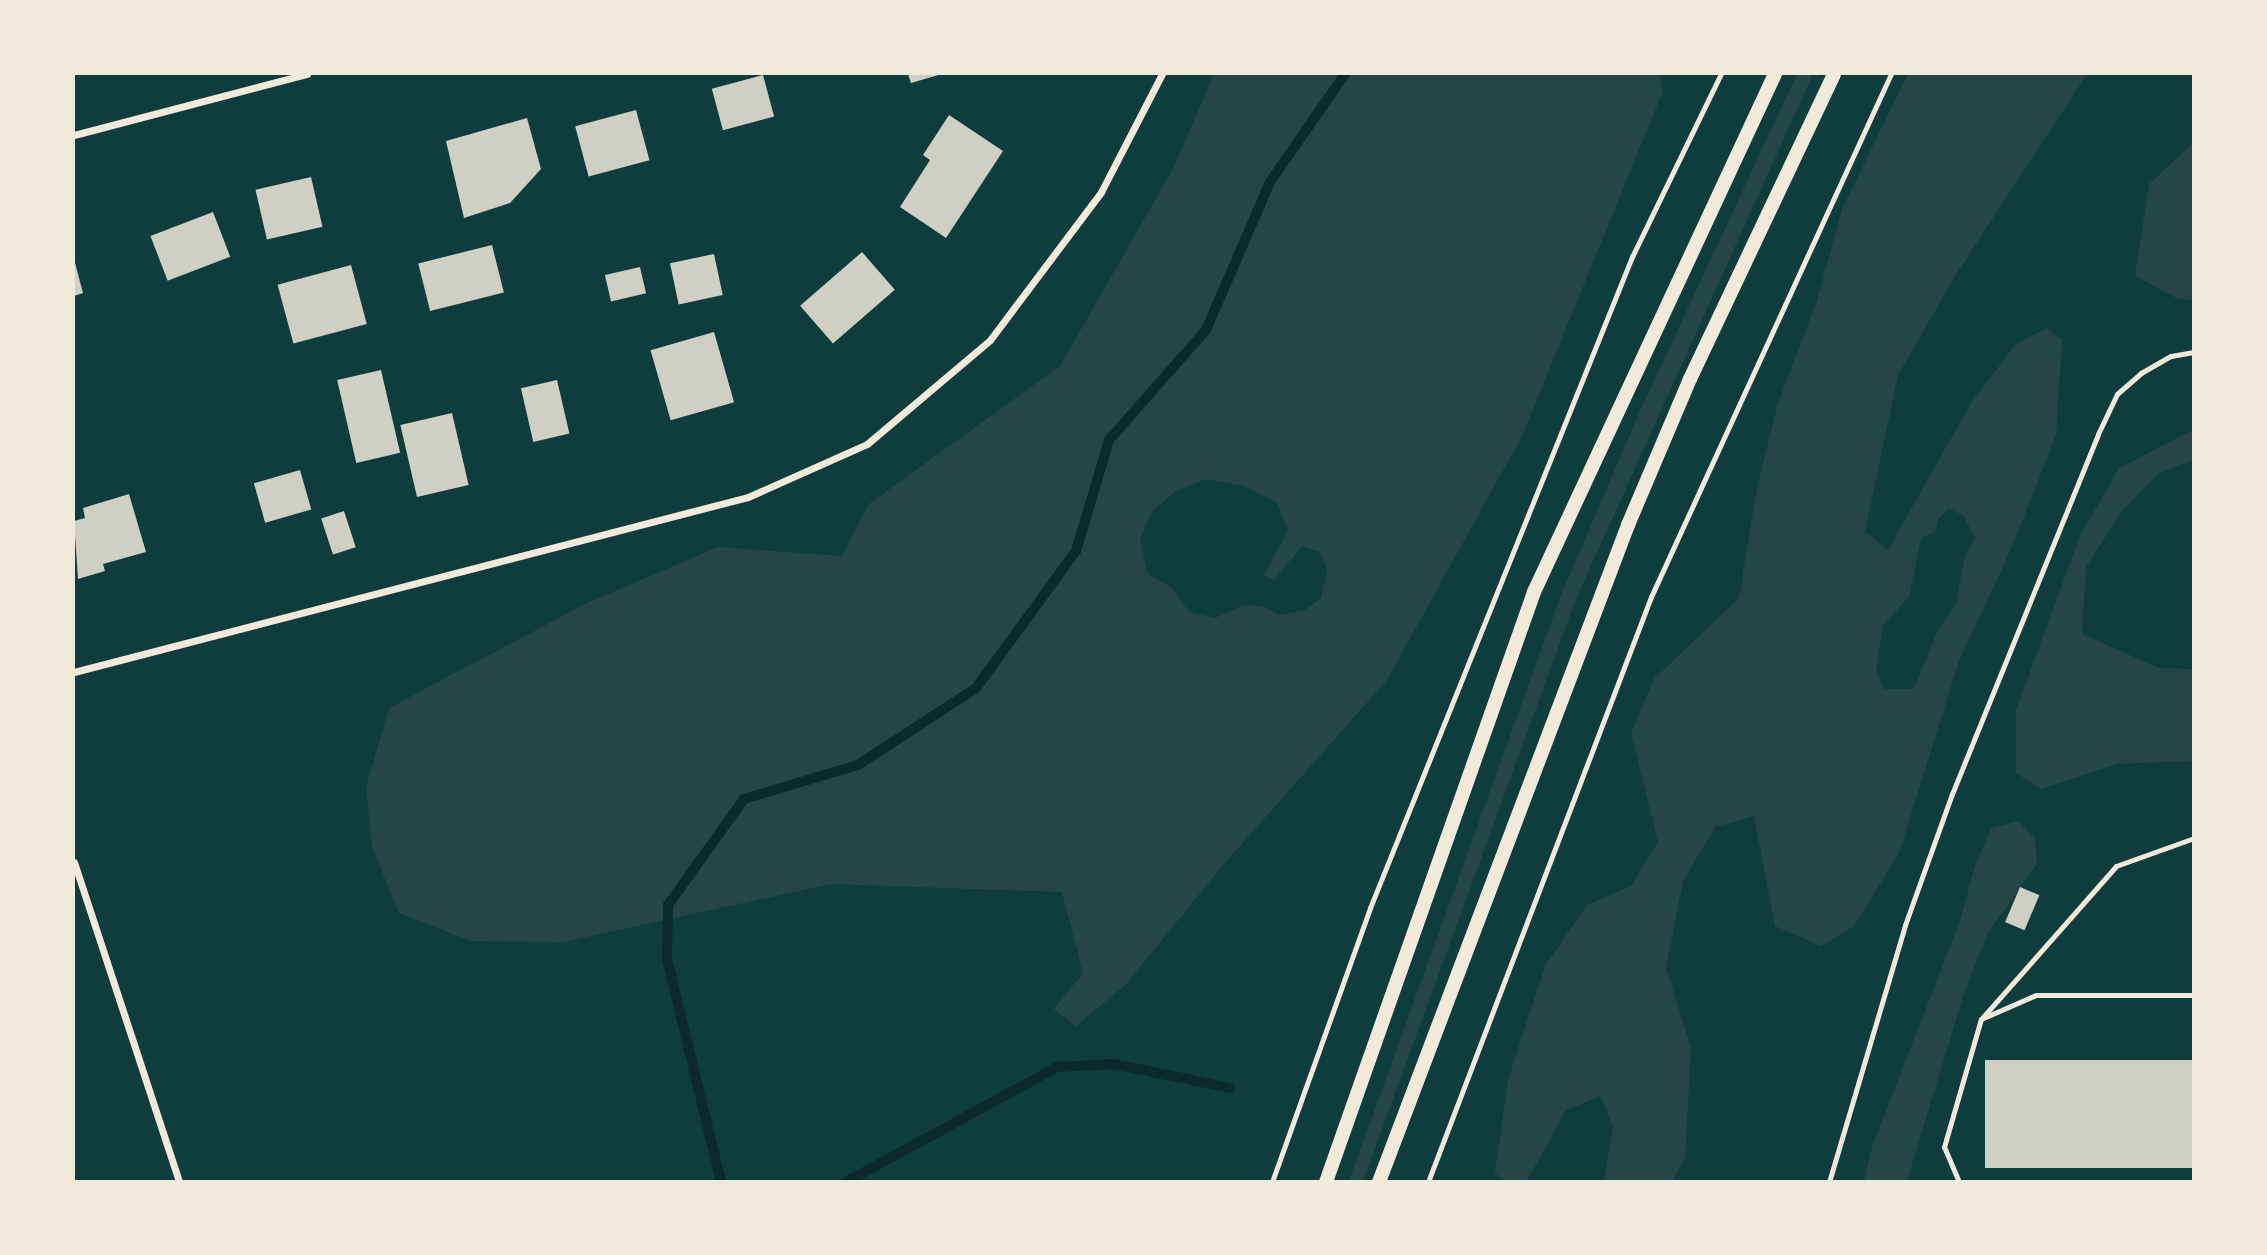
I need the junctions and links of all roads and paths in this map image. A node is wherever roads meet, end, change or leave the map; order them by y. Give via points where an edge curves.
1 (307, 74) edge
2 (1162, 74) edge
3 (1721, 74) edge
4 (1775, 74) edge
5 (1834, 74) edge
6 (1891, 74) edge
7 (74, 135) edge
8 (2193, 352) edge
9 (74, 672) edge
10 (2193, 838) edge
11 (74, 862) edge
12 (2193, 995) edge
13 (1981, 1019) junction
14 (178, 1181) edge
15 (1272, 1181) edge
16 (1326, 1181) edge
17 (1379, 1181) edge
18 (1428, 1181) edge
19 (1829, 1181) edge
20 (1959, 1181) edge

1 - 7 street
2 - 9 street via 1101,192 990,340 867,444 748,497
3 - 15 path via 1627,270 1370,908
4 - 16 main road via 1534,592
5 - 17 main road via 1690,379 1628,525
6 - 18 path via 1651,597
8 - 19 lane via 2171,356 2141,373 2117,394 2098,434 1905,925
10 - 13 lane via 2116,866
11 - 14 street
12 - 13 lane via 2036,995
13 - 20 lane via 1944,1147

